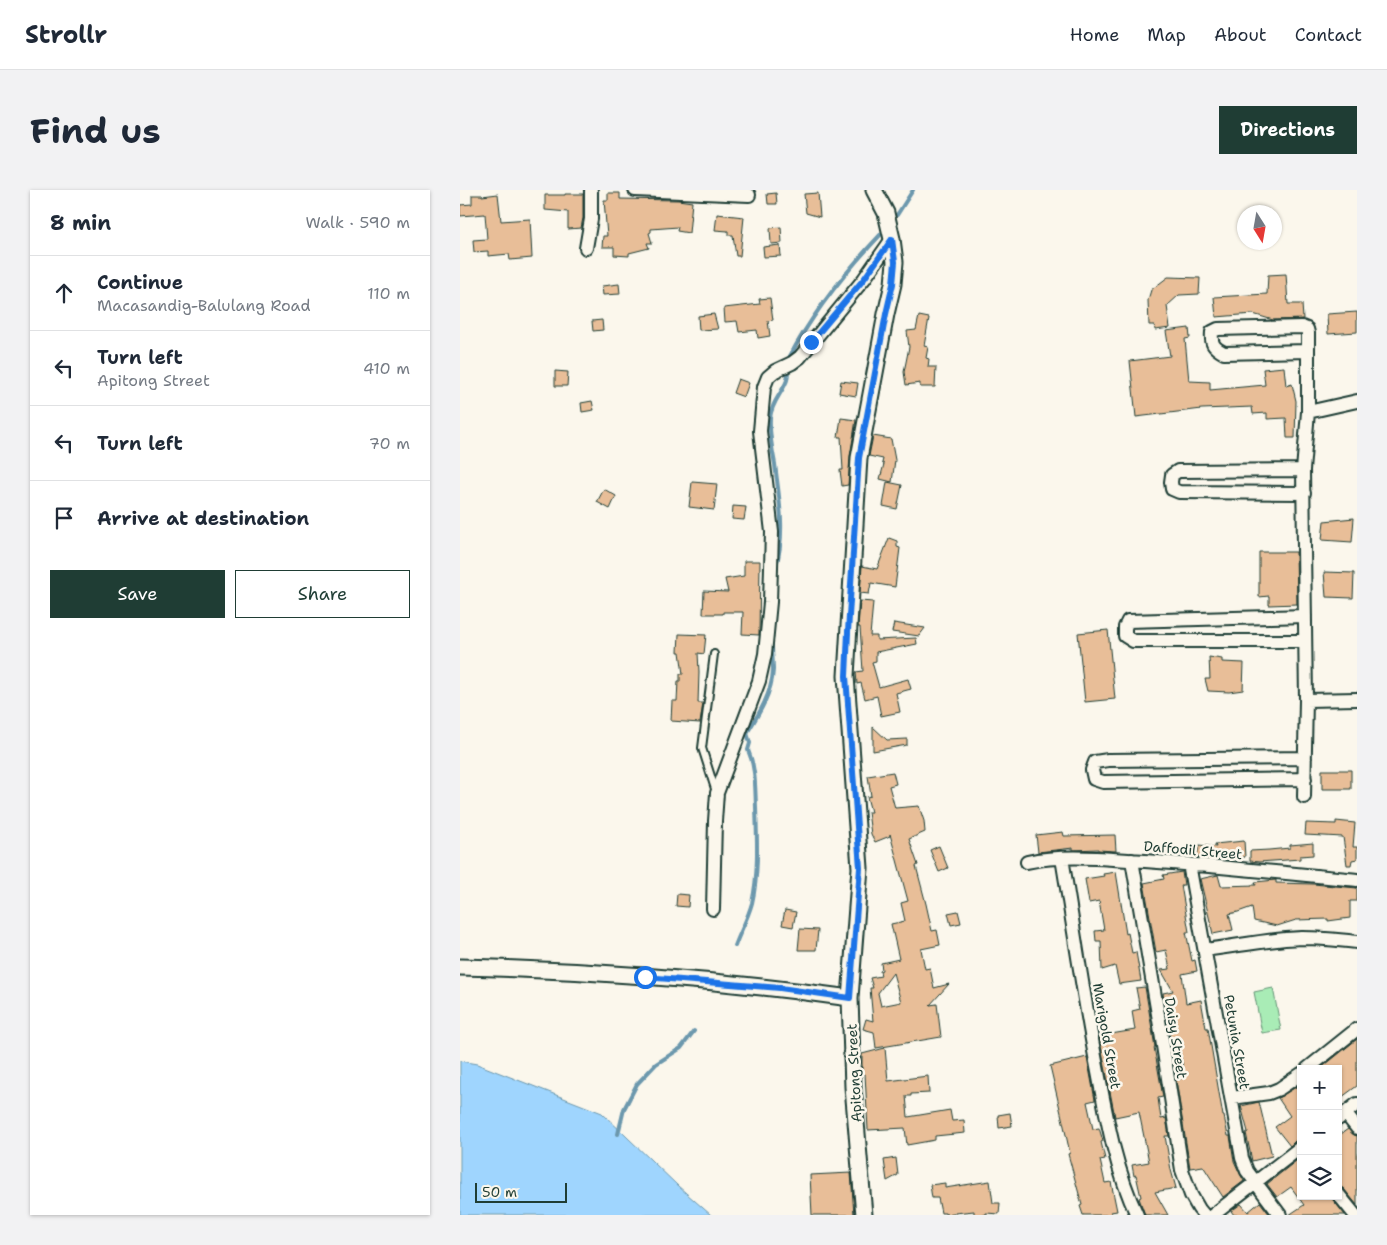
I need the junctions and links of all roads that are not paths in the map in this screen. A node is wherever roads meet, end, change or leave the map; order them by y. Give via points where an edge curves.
1 (591, 190) edge
2 (635, 190) edge
3 (874, 190) edge
4 (750, 195) dead end
5 (892, 239) junction
6 (586, 248) dead end
7 (1308, 351) junction
8 (1357, 402) edge
9 (1308, 412) junction
10 (1303, 470) junction
11 (1304, 493) junction
12 (1305, 616) junction
13 (1305, 641) junction
14 (714, 654) dead end
15 (1357, 699) edge
16 (1306, 700) junction
17 (1305, 758) junction
18 (1305, 779) junction
19 (717, 793) junction
20 (1304, 797) dead end
21 (1062, 858) junction
22 (1132, 860) junction
23 (1027, 862) dead end
24 (1189, 864) junction
25 (1357, 880) edge
26 (713, 909) dead end
27 (1357, 942) edge
28 (1205, 950) junction
29 (460, 967) edge
30 (850, 998) junction
31 (1357, 1029) edge
32 (1312, 1065) edge
33 (1297, 1077) edge
34 (1232, 1098) junction
35 (1357, 1104) edge
36 (1342, 1116) edge
37 (1357, 1128) edge
38 (1297, 1150) edge
39 (1255, 1182) junction
40 (1342, 1199) edge
41 (864, 1215) edge
42 (1137, 1215) edge
43 (1204, 1215) edge
44 (1213, 1215) edge
45 (1280, 1215) edge
46 (1355, 1215) edge

1 - 6 street
2 - 4 street
3 - 5 street, Apitong Street via 886,213
5 - 19 street via 864,279 800,357 768,377 764,387 760,431 772,532 765,654 759,681
5 - 30 street, Apitong Street via 893,284 859,458 848,632 846,676 860,868
7 - 7 street via 1224,353 1215,348 1212,332 1218,328 1302,327 1307,329
7 - 9 street
8 - 9 street
9 - 10 street
10 - 11 street
10 - 11 street via 1178,471 1172,475 1171,482 1172,489 1180,492
11 - 12 street
12 - 13 street
12 - 13 street via 1128,621 1125,627 1125,636 1132,641
13 - 16 street
14 - 19 lane via 702,748
15 - 16 street
16 - 17 street
17 - 18 street
17 - 18 street via 1108,760 1095,762 1092,770 1094,779 1103,782
18 - 20 street
19 - 26 street
21 - 22 street, Daffodil Street
21 - 23 street, Daffodil Street
21 - 42 street, Marigold Street via 1106,1114 1122,1178
22 - 24 street, Daffodil Street
22 - 43 street, Daisy Street via 1182,1170
24 - 25 street, Daffodil Street
24 - 28 street, Petunia Street
27 - 28 street via 1301,938
28 - 34 street, Petunia Street
29 - 30 street via 562,970 780,988
30 - 41 street, Apitong Street
31 - 32 street
33 - 34 street via 1279,1090
34 - 39 street, Petunia Street via 1242,1158
35 - 36 street
36 - 37 street
38 - 39 street
39 - 44 street
39 - 45 street, Petunia Street
40 - 46 street

